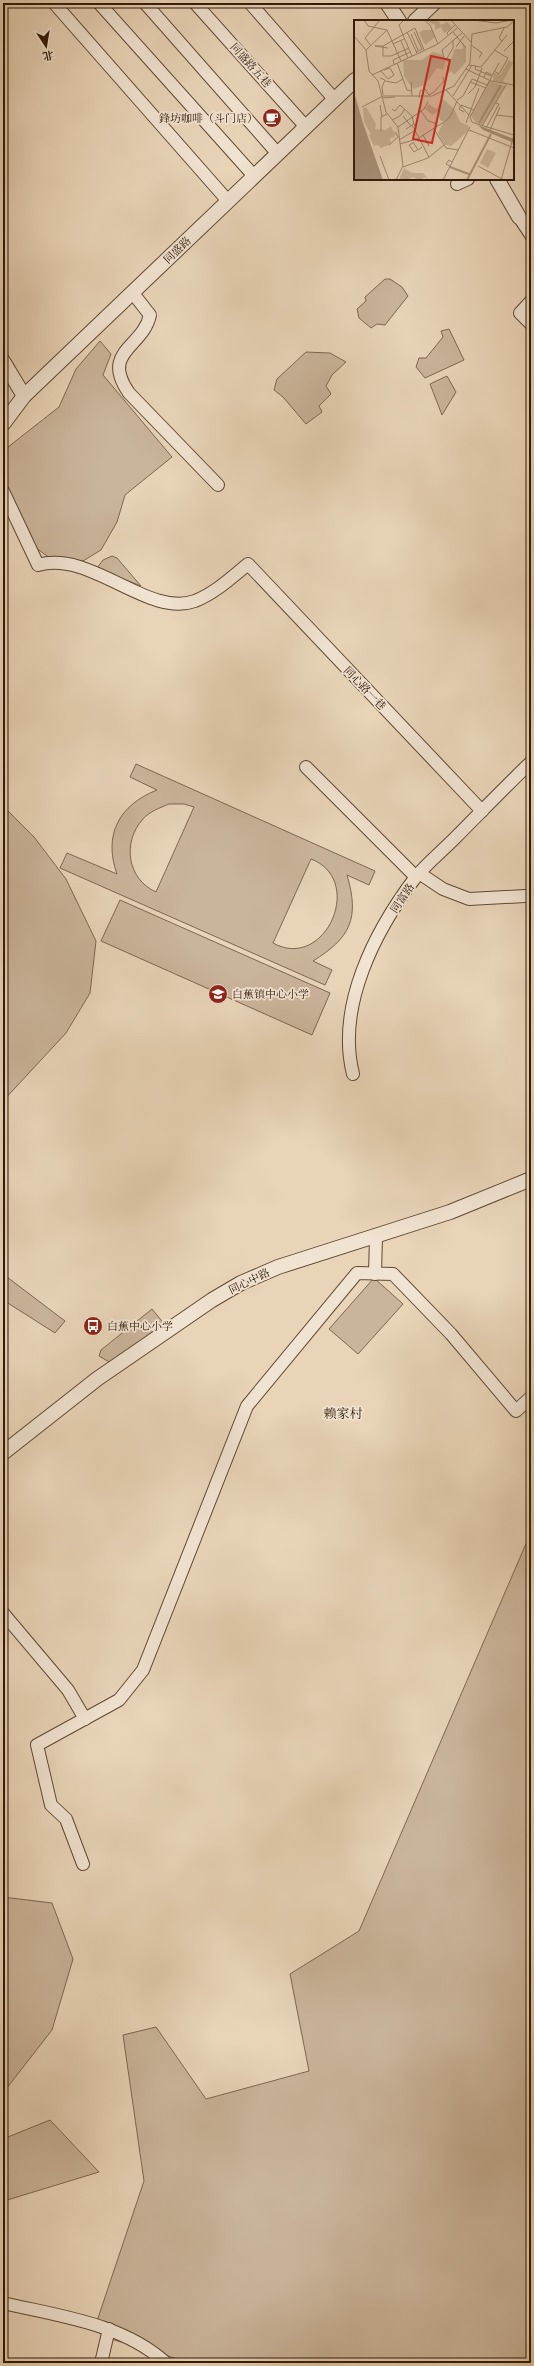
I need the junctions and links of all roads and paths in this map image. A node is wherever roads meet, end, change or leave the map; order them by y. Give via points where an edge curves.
1 (54, 3) edge
2 (99, 3) edge
3 (145, 3) edge
4 (195, 3) edge
5 (250, 3) edge
6 (387, 3) edge
7 (434, 3) edge
8 (398, 20) edge
9 (416, 20) edge
10 (354, 81) edge
11 (335, 100) junction
12 (306, 127) junction
13 (278, 154) junction
14 (254, 176) junction
15 (498, 180) edge
16 (228, 201) junction
17 (519, 217) joint
18 (531, 235) edge
19 (132, 292) junction
20 (531, 301) edge
21 (531, 324) edge
22 (3, 361) edge
23 (24, 396) junction
24 (3, 424) edge
25 (218, 485) dead end
26 (3, 491) edge
27 (531, 762) edge
28 (306, 767) dead end
29 (482, 811) junction
30 (418, 875) junction
31 (525, 896) dead end
32 (353, 1074) dead end
33 (531, 1179) edge
34 (376, 1236) junction
35 (375, 1274) junction
36 (531, 1397) edge
37 (3, 1453) edge
38 (3, 1613) edge
39 (85, 1719) junction
40 (83, 1864) dead end
41 (3, 2303) edge
42 (108, 2329) junction
43 (101, 2363) edge
44 (166, 2363) edge

1 - 16 street
2 - 14 street
3 - 13 street
4 - 12 street, 同盛路五巷
5 - 11 street
6 - 8 street
7 - 9 street
10 - 11 street, 同盛路
11 - 12 street, 同盛路
12 - 13 street, 同盛路
13 - 14 street, 同盛路
14 - 16 street, 同盛路
15 - 17 street
16 - 19 street, 同盛路
17 - 18 street
19 - 23 street, 同盛路
19 - 25 street via 150,315 148,326 123,352 119,368 122,383
20 - 21 street via 520,313
22 - 23 street
23 - 24 street, 同盛路
26 - 29 street, 同心路一巷 via 38,564 77,564 154,598 174,602 193,601 205,597 248,564
27 - 29 street, 同富路
28 - 30 street
29 - 30 street, 同富路
30 - 31 street via 443,889 469,899
30 - 32 street, 同富路 via 394,908 379,935 355,994 348,1035 348,1055
33 - 34 street, 同心中路 via 450,1212
34 - 35 street
34 - 37 street, 同心中路 via 278,1267 217,1296 97,1379
35 - 36 street via 393,1274 451,1334 516,1411
35 - 39 street via 358,1273 247,1406 143,1670 119,1700
38 - 39 street via 68,1690
39 - 40 street via 37,1745 51,1805 66,1819
41 - 42 street
42 - 43 street
42 - 44 street via 140,2345

